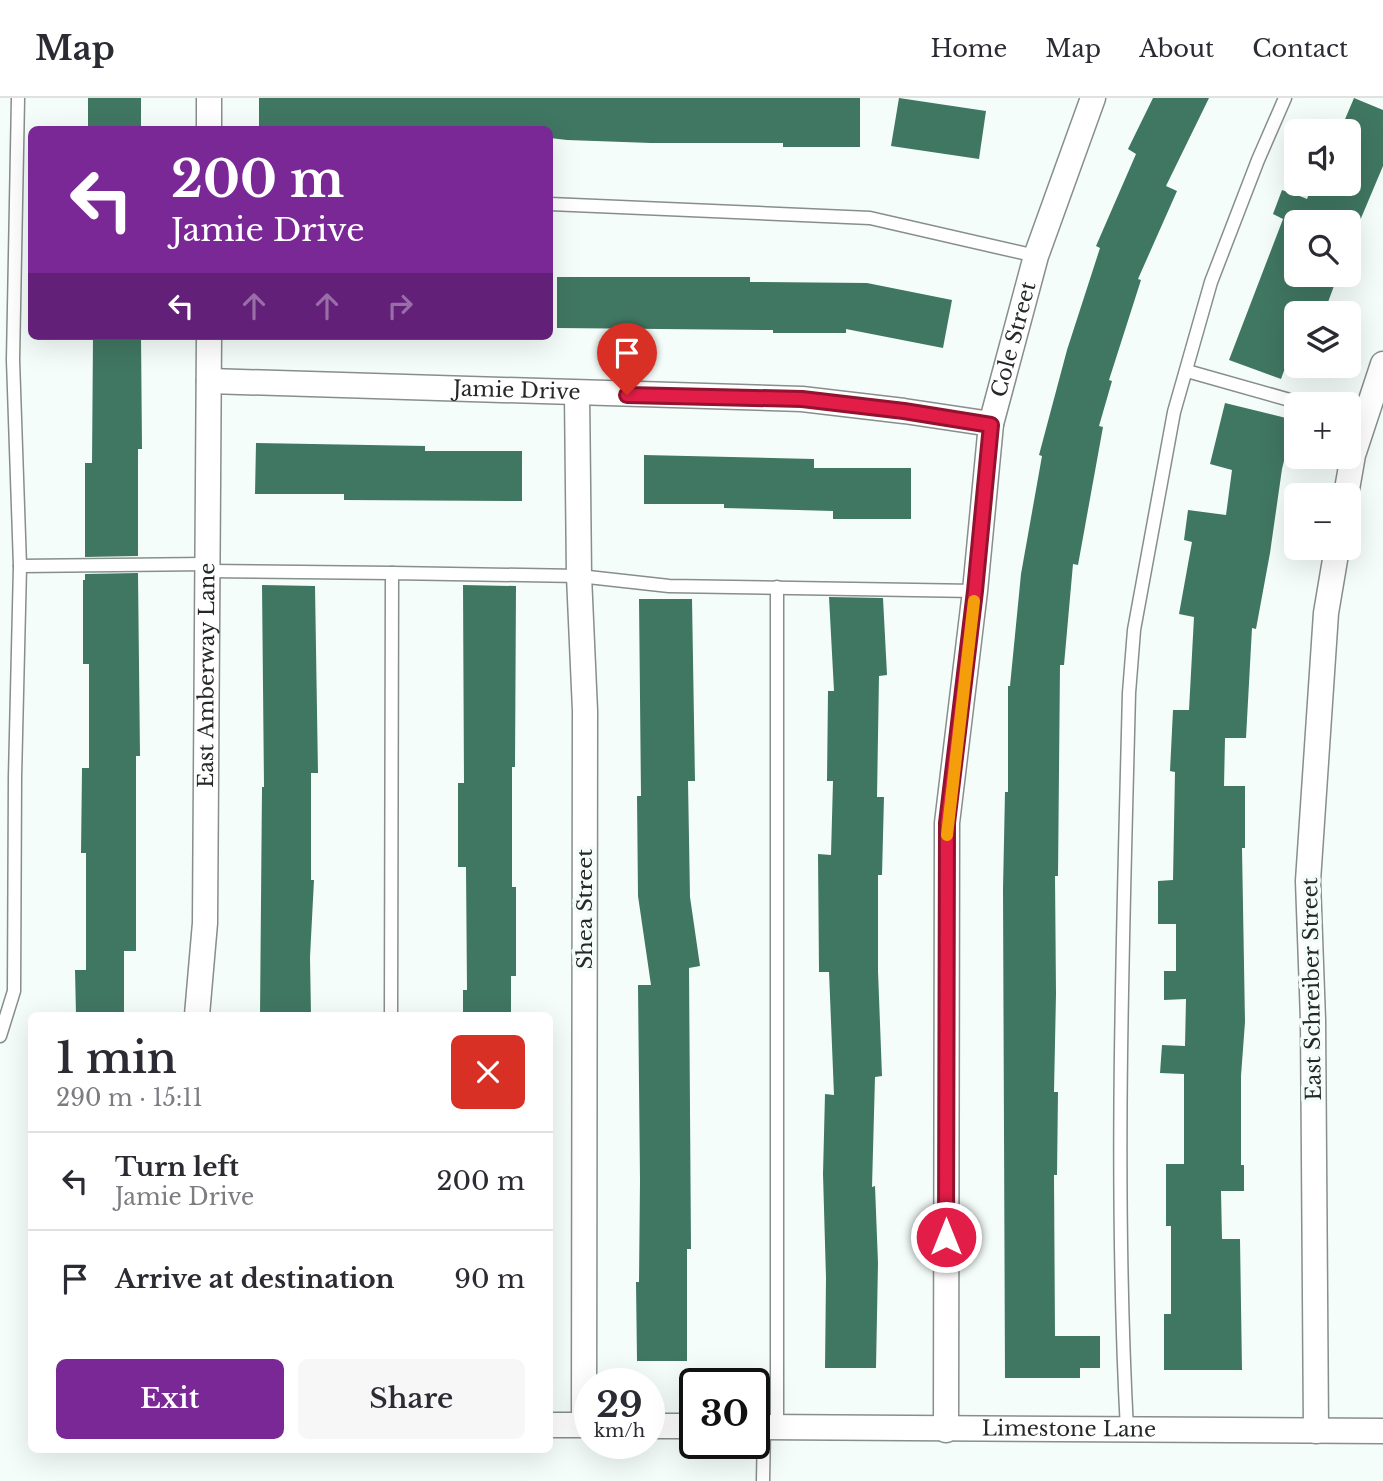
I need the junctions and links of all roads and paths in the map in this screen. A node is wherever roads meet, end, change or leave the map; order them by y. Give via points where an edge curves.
1 (18, 98) edge
2 (209, 98) edge
3 (1093, 98) edge
4 (1285, 98) edge
5 (209, 126) edge
6 (553, 204) edge
7 (1036, 256) junction
8 (209, 340) edge
9 (1383, 364) edge
10 (1187, 371) junction
11 (209, 381) junction
12 (577, 393) junction
13 (1284, 398) edge
14 (1361, 411) edge
15 (991, 425) junction
16 (1335, 560) edge
17 (20, 566) junction
18 (207, 568) junction
19 (392, 573) junction
20 (579, 576) junction
21 (777, 587) junction
22 (975, 591) junction
23 (197, 1012) edge
24 (391, 1012) edge
25 (0, 1036) edge
26 (587, 1368) edge
27 (766, 1368) edge
28 (553, 1425) edge
29 (574, 1425) edge
30 (770, 1427) edge
31 (946, 1430) junction
32 (1127, 1430) junction
33 (1316, 1431) junction
34 (1383, 1431) edge
35 (763, 1459) edge
36 (762, 1481) edge

1 - 17 lane via 13,360
2 - 5 street
3 - 7 street, Cole Street
4 - 10 lane via 1211,282
6 - 7 lane via 870,218
7 - 15 street, Cole Street
8 - 11 street, East Amberway Lane
9 - 14 street
10 - 13 lane
10 - 32 lane via 1174,412 1145,567 1129,692 1121,1099
11 - 12 street, Jamie Drive
11 - 18 street, East Amberway Lane
12 - 15 street, Jamie Drive via 802,399
12 - 20 street, Shea Street
15 - 22 street, Cole Street
16 - 33 street, East Schreiber Street via 1326,613 1308,881
17 - 18 lane
17 - 25 lane via 14,991
18 - 19 lane
18 - 23 street, East Amberway Lane via 205,923
19 - 20 lane
19 - 24 lane
20 - 21 lane via 669,586
20 - 26 street, Shea Street via 585,711
21 - 22 lane
21 - 27 lane
22 - 31 street, Cole Street via 947,823
28 - 29 street
30 - 31 street, Limestone Lane
31 - 32 street, Limestone Lane
32 - 33 street, Limestone Lane
33 - 34 street, Limestone Lane
35 - 36 lane

